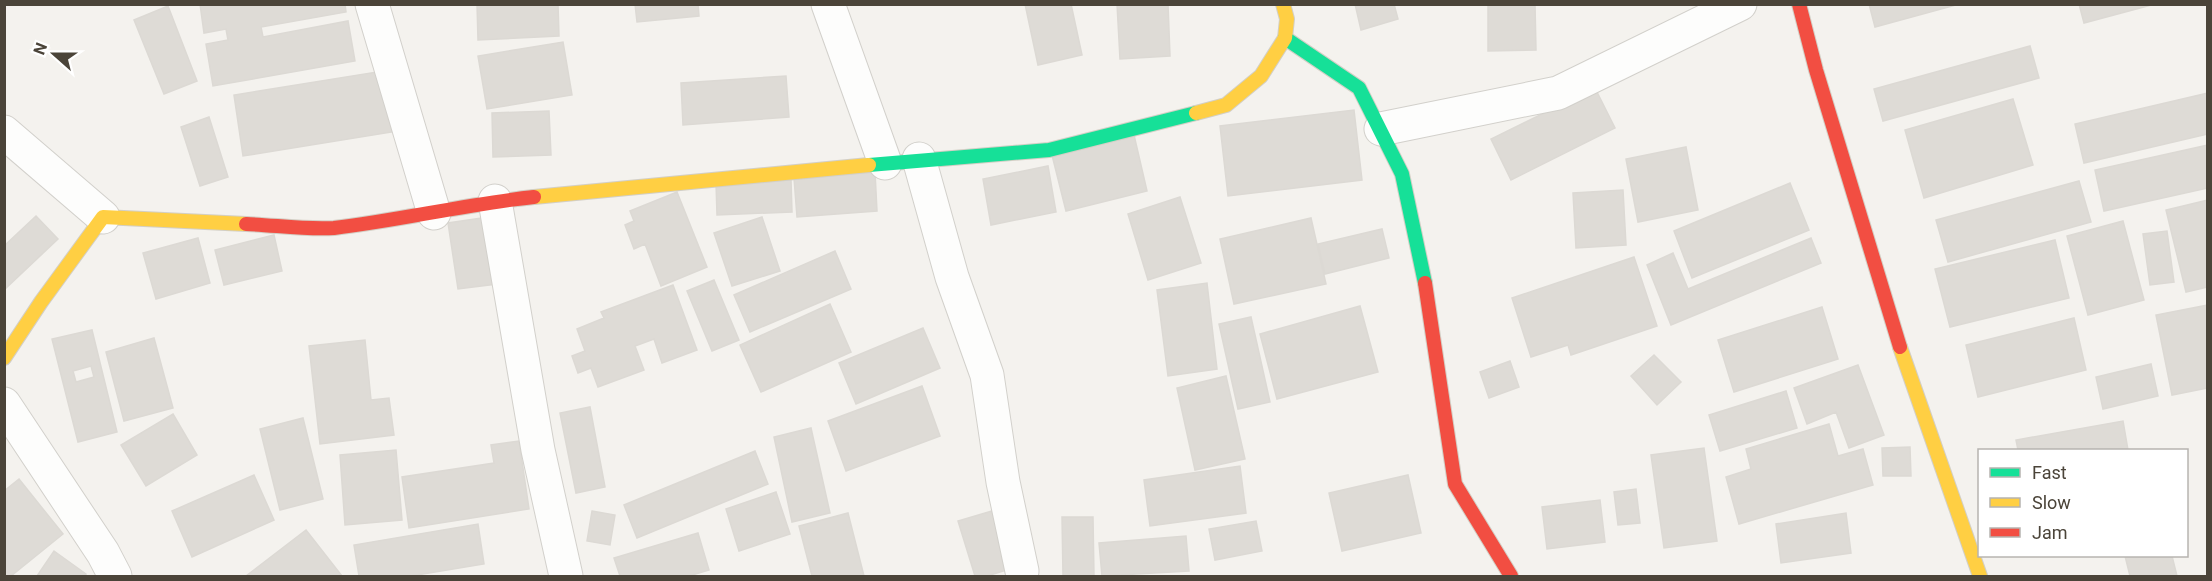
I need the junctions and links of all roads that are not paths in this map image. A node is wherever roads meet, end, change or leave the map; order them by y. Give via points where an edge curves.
1 (372, 4) edge
2 (828, 4) edge
3 (1283, 4) edge
4 (1740, 4) edge
5 (1799, 4) edge
6 (1285, 38) junction
7 (1381, 129) junction
8 (4, 132) edge
9 (919, 159) junction
10 (885, 163) junction
11 (495, 201) junction
12 (434, 213) junction
13 (104, 217) junction
14 (4, 358) edge
15 (4, 404) edge
16 (1022, 571) dead end
17 (115, 576) edge
18 (566, 576) edge
19 (1511, 576) edge
20 (1980, 576) edge

1 - 12 street
2 - 10 street
3 - 6 street via 1287,19
4 - 7 street via 1558,93
5 - 20 street via 1900,349
6 - 7 street via 1359,88
6 - 9 street via 1261,76 1226,105 1049,150
7 - 19 street via 1402,174 1425,281 1455,484
8 - 13 street
9 - 10 street
9 - 16 street via 952,277 987,375
10 - 11 street
11 - 12 street
11 - 18 street via 538,450
12 - 13 street via 331,228
13 - 14 street via 40,302
15 - 17 street

